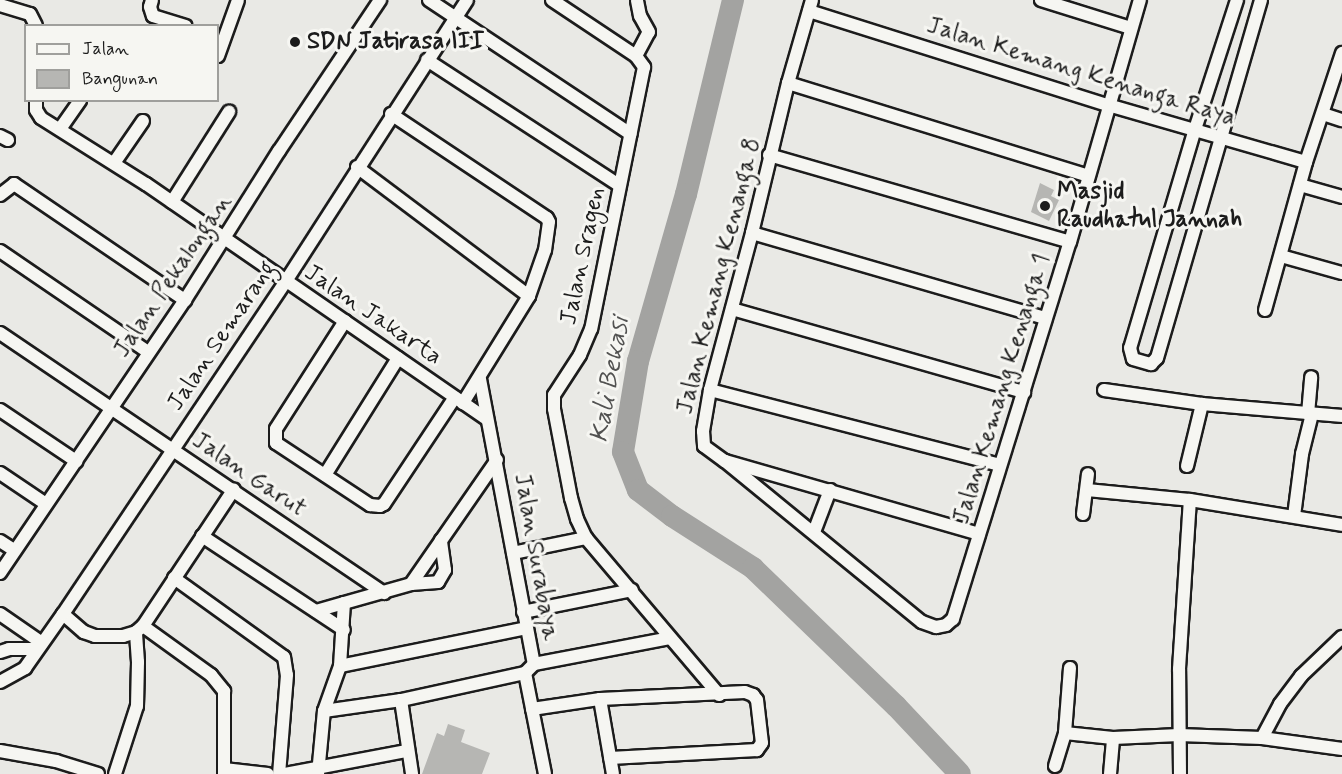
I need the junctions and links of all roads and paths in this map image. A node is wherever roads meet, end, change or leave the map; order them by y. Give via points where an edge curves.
1 (152, 0) edge
2 (238, 0) edge
3 (380, 0) edge
4 (429, 0) edge
5 (467, 0) edge
6 (552, 0) edge
7 (637, 0) edge
8 (1041, 0) edge
9 (1140, 0) edge
10 (1237, 0) edge
11 (1261, 0) edge
12 (0, 5) edge
13 (810, 5) edge
14 (456, 16) junction
15 (35, 24) edge
16 (179, 24) edge
17 (1131, 28) junction
18 (219, 48) edge
19 (1342, 53) edge
20 (636, 56) junction
21 (427, 60) junction
22 (788, 83) junction
23 (36, 102) edge
24 (79, 102) edge
25 (1108, 105) junction
26 (230, 112) dead end
27 (391, 114) junction
28 (1323, 114) junction
29 (1342, 120) edge
30 (143, 121) dead end
31 (60, 129) junction
32 (1195, 129) junction
33 (630, 134) junction
34 (1220, 136) junction
35 (769, 155) junction
36 (1306, 162) junction
37 (114, 163) junction
38 (357, 167) junction
39 (1088, 176) junction
40 (619, 185) junction
41 (1300, 185) junction
42 (0, 195) edge
43 (1342, 197) edge
44 (172, 202) junction
45 (752, 233) junction
46 (225, 238) junction
47 (1070, 242) junction
48 (0, 251) edge
49 (1281, 256) junction
50 (1342, 273) edge
51 (286, 280) junction
52 (529, 296) junction
53 (185, 300) junction
54 (732, 309) junction
55 (1265, 310) dead end
56 (1045, 318) junction
57 (345, 321) junction
58 (0, 333) edge
59 (148, 352) junction
60 (398, 358) junction
61 (1311, 377) dead end
62 (480, 379) junction
63 (710, 390) junction
64 (1104, 390) dead end
65 (1024, 392) junction
66 (459, 400) junction
67 (1202, 404) junction
68 (110, 408) junction
69 (0, 410) edge
70 (1310, 414) junction
71 (1342, 416) edge
72 (487, 419) junction
73 (172, 447) junction
74 (497, 460) junction
75 (76, 461) junction
76 (725, 461) junction
77 (999, 465) junction
78 (1187, 466) dead end
79 (0, 473) edge
80 (1088, 474) dead end
81 (325, 475) junction
82 (234, 489) junction
83 (830, 490) junction
84 (1087, 490) junction
85 (1190, 500) junction
86 (46, 504) junction
87 (1083, 514) dead end
88 (1294, 516) junction
89 (1342, 525) edge
90 (813, 532) junction
91 (978, 534) junction
92 (202, 536) junction
93 (586, 538) junction
94 (441, 540) junction
95 (0, 541) edge
96 (14, 550) junction
97 (513, 553) junction
98 (0, 573) edge
99 (174, 578) junction
100 (411, 584) junction
101 (632, 590) junction
102 (384, 593) junction
103 (344, 603) junction
104 (316, 611) junction
105 (523, 612) junction
106 (0, 614) edge
107 (63, 614) junction
108 (526, 628) junction
109 (139, 629) junction
110 (344, 630) junction
111 (1342, 637) edge
112 (670, 638) junction
113 (40, 646) junction
114 (0, 652) edge
115 (534, 664) junction
116 (340, 666) junction
117 (1070, 668) dead end
118 (525, 673) junction
119 (0, 682) edge
120 (719, 695) junction
121 (600, 699) junction
122 (400, 700) junction
123 (532, 709) junction
124 (324, 711) junction
125 (1065, 733) junction
126 (1179, 735) junction
127 (1113, 738) junction
128 (1262, 738) junction
129 (1342, 749) edge
130 (0, 751) edge
131 (407, 751) junction
132 (610, 758) junction
133 (1055, 765) dead end
134 (224, 771) edge
135 (319, 771) edge
136 (94, 773) edge
137 (115, 774) edge
138 (268, 774) edge
139 (279, 774) edge
140 (285, 774) edge
141 (412, 774) edge
142 (545, 774) edge
143 (613, 774) edge
144 (1110, 774) edge
145 (1180, 774) edge

1 - 16 street via 153,16
2 - 18 street
3 - 46 street, Jalan Pekalongan
4 - 14 street
5 - 14 street, Jalan Semarang
6 - 20 street
7 - 20 street via 649,32
8 - 17 street
9 - 17 street, Jalan Kemang Kenanga 1
10 - 32 street
11 - 34 street
12 - 15 street via 30,14
13 - 22 street, Jalan Kemang Kenanga 8
13 - 25 street, Jalan Kemang Kenanga Raya
14 - 21 street, Jalan Semarang
14 - 33 street
17 - 25 street, Jalan Kemang Kenanga 1
19 - 28 street
20 - 33 street, Jalan Sragen via 642,63 644,77
21 - 27 street, Jalan Semarang
21 - 40 street
22 - 35 street, Jalan Kemang Kenanga 8
22 - 39 street
23 - 31 street, Jalan Jakarta via 37,113
24 - 31 street
25 - 32 street, Jalan Kemang Kenanga Raya
25 - 39 street, Jalan Kemang Kenanga 1
26 - 44 street
27 - 38 street, Jalan Semarang
27 - 52 street via 547,218 545,250
28 - 29 street
28 - 36 street
30 - 37 street
31 - 37 street, Jalan Jakarta
32 - 34 street, Jalan Kemang Kenanga Raya
32 - 34 street via 1130,348 1133,359 1151,364 1157,358
33 - 40 street, Jalan Sragen
34 - 36 street, Jalan Kemang Kenanga Raya
35 - 45 street, Jalan Kemang Kenanga 8
35 - 47 street
36 - 41 street
37 - 44 street, Jalan Jakarta
38 - 51 street, Jalan Semarang
38 - 52 street
39 - 47 street, Jalan Kemang Kenanga 1
40 - 93 street, Jalan Sragen via 591,330 553,403 571,498
41 - 43 street
41 - 49 street
42 - 53 street via 14,184
44 - 46 street, Jalan Jakarta
45 - 54 street, Jalan Kemang Kenanga 8
45 - 56 street
46 - 51 street, Jalan Jakarta
46 - 53 street, Jalan Pekalongan
47 - 56 street, Jalan Kemang Kenanga 1
48 - 59 street
49 - 50 street
49 - 55 street
51 - 57 street, Jalan Jakarta
51 - 73 street, Jalan Semarang
52 - 62 street
53 - 59 street, Jalan Pekalongan
54 - 63 street, Jalan Kemang Kenanga 8
54 - 65 street
56 - 65 street, Jalan Kemang Kenanga 1
57 - 60 street, Jalan Jakarta
57 - 81 street via 274,434 276,443
58 - 68 street, Jalan Garut
59 - 68 street, Jalan Pekalongan
60 - 66 street, Jalan Jakarta
60 - 81 street
61 - 70 street
62 - 66 street
62 - 72 street, Jalan Surabaya
63 - 76 street, Jalan Kemang Kenanga 8 via 704,446
63 - 77 street
64 - 67 street
65 - 77 street, Jalan Kemang Kenanga 1
66 - 72 street, Jalan Jakarta
66 - 81 street via 384,504 370,505
67 - 70 street
67 - 78 street
68 - 73 street, Jalan Garut
68 - 75 street, Jalan Pekalongan
69 - 75 street
70 - 71 street
70 - 88 street
72 - 74 street, Jalan Surabaya
73 - 82 street, Jalan Garut
73 - 107 street, Jalan Semarang
74 - 94 street
74 - 97 street, Jalan Surabaya
75 - 86 street, Jalan Pekalongan
76 - 83 street, Jalan Kemang Kenanga 8
76 - 90 street
77 - 91 street, Jalan Kemang Kenanga 1
79 - 86 street
80 - 84 street
82 - 92 street
82 - 102 street, Jalan Garut
83 - 90 street
83 - 91 street, Jalan Kemang Kenanga 8
84 - 85 street
84 - 87 street
85 - 88 street
85 - 126 street via 1179,669
86 - 96 street, Jalan Pekalongan
88 - 89 street
90 - 91 street, Jalan Kemang Kenanga 1 via 922,622 936,627 953,619
92 - 99 street
92 - 104 street
93 - 97 street
93 - 101 street, Jalan Sragen
94 - 100 street
94 - 100 street via 443,577 438,582
95 - 96 street
96 - 98 street, Jalan Pekalongan
97 - 105 street, Jalan Surabaya
99 - 109 street
99 - 139 street via 284,657 287,675
100 - 102 street
101 - 105 street
101 - 112 street, Jalan Sragen
102 - 103 street
103 - 104 street
103 - 110 street
104 - 110 street
105 - 108 street, Jalan Surabaya
106 - 113 street
107 - 109 street via 95,636 111,638
107 - 113 street, Jalan Semarang
108 - 115 street, Jalan Surabaya
108 - 116 street
109 - 134 street via 212,675 224,691
109 - 137 street via 137,706
110 - 116 street
111 - 128 street via 1301,676
112 - 115 street
112 - 120 street, Jalan Sragen
113 - 114 street
113 - 119 street, Jalan Semarang via 25,668
115 - 118 street, Jalan Surabaya
116 - 124 street
117 - 125 street
118 - 122 street
118 - 123 street, Jalan Surabaya
120 - 121 street
120 - 132 street via 746,692 757,700 762,738 757,750
121 - 123 street
121 - 132 street
122 - 124 street
122 - 131 street
123 - 142 street, Jalan Surabaya
124 - 135 street
125 - 127 street
125 - 133 street
126 - 127 street
126 - 128 street
126 - 145 street
127 - 144 street
128 - 129 street
130 - 136 street via 56,761
131 - 135 street
131 - 141 street
132 - 143 street
134 - 138 street
135 - 140 street

